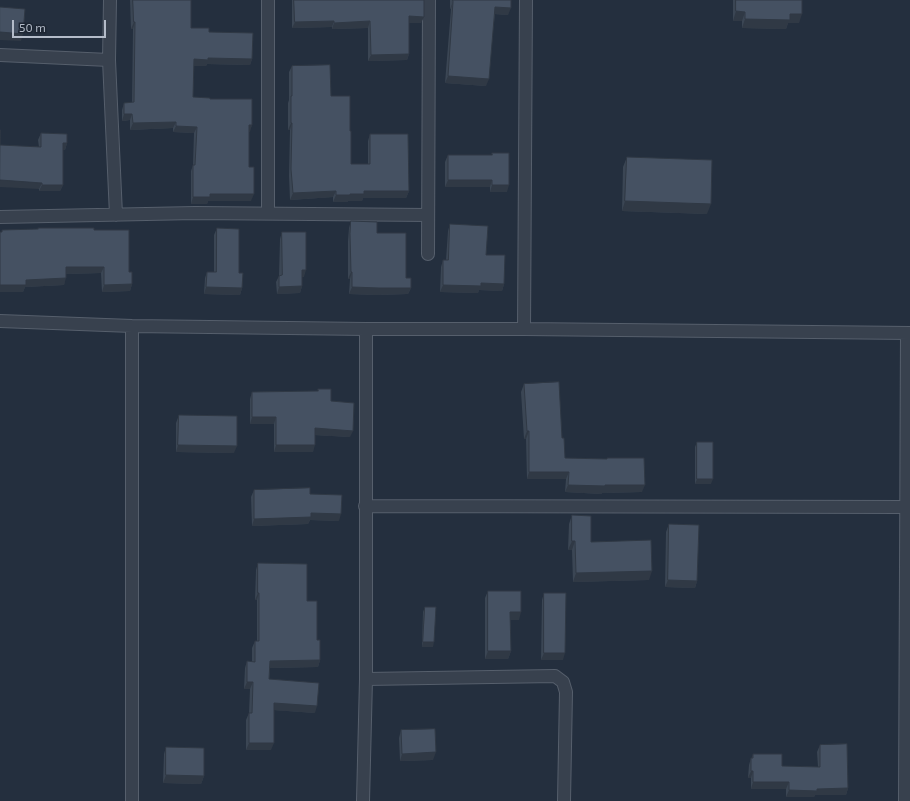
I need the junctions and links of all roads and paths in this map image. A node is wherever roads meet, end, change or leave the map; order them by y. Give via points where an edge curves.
1 (110, 0) edge
2 (268, 0) edge
3 (429, 0) edge
4 (526, 0) edge
5 (0, 55) edge
6 (109, 60) junction
7 (268, 214) junction
8 (116, 215) junction
9 (428, 215) junction
10 (0, 217) edge
11 (428, 254) dead end
12 (0, 321) edge
13 (132, 326) junction
14 (366, 329) junction
15 (524, 329) junction
16 (909, 333) edge
17 (365, 506) junction
18 (906, 507) junction
19 (366, 679) junction
20 (132, 801) edge
21 (363, 801) edge
22 (564, 801) edge
23 (905, 801) edge

1 - 6 street
2 - 7 street
3 - 9 street
4 - 15 street
5 - 6 street
6 - 8 street
7 - 8 street
7 - 9 street
8 - 10 street
9 - 11 street
12 - 13 street
13 - 14 street
13 - 20 street
14 - 15 street
14 - 17 street
15 - 16 street
16 - 18 street
17 - 18 street
17 - 19 street
18 - 23 street
19 - 21 street
19 - 22 street via 555,676 563,682 566,692

